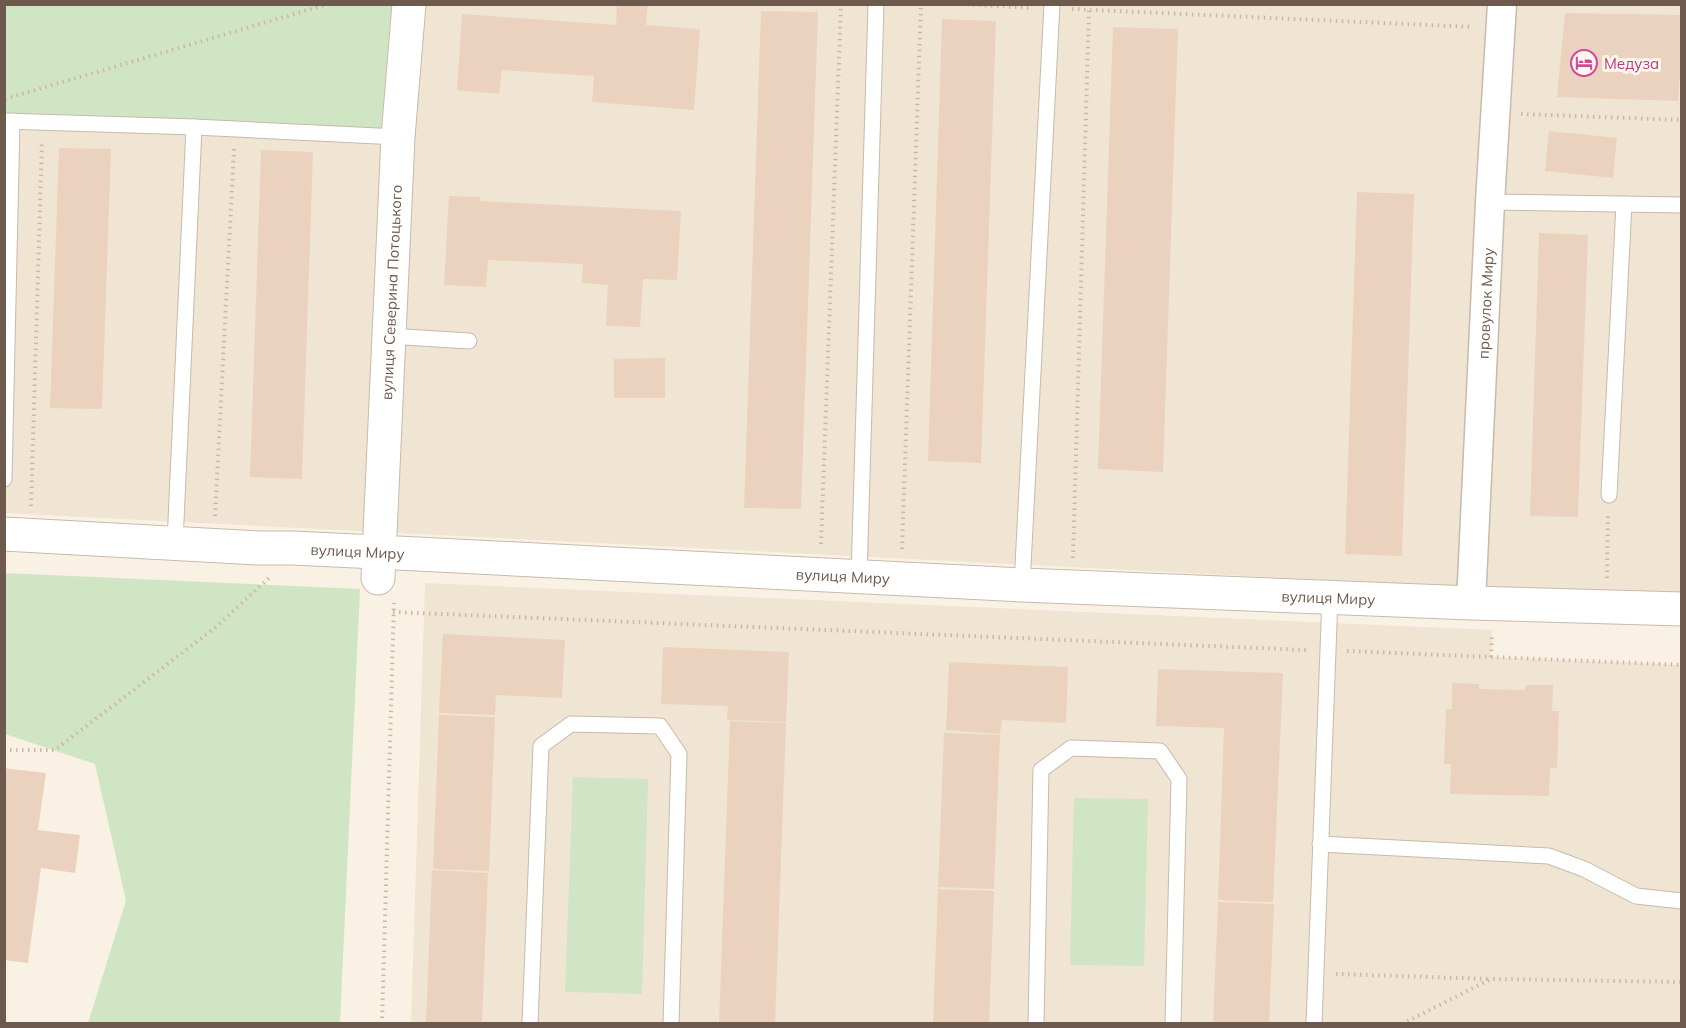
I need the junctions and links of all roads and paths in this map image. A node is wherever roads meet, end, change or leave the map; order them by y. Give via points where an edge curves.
1 (328, 4) edge
2 (409, 4) edge
3 (841, 4) edge
4 (876, 4) edge
5 (921, 4) edge
6 (961, 4) edge
7 (1052, 7) edge
8 (1089, 10) junction
9 (1502, 16) edge
10 (4, 99) edge
11 (1497, 113) junction
12 (1682, 120) edge
13 (8, 121) edge
14 (43, 122) junction
15 (194, 127) junction
16 (236, 130) junction
17 (398, 137) junction
18 (1490, 202) junction
19 (1624, 204) junction
20 (1682, 205) edge
21 (389, 336) junction
22 (469, 341) dead end
23 (4, 479) edge
24 (1609, 495) joint
25 (31, 507) dead end
26 (215, 516) dead end
27 (4, 534) edge
28 (175, 543) junction
29 (292, 548) junction
30 (821, 548) dead end
31 (902, 552) dead end
32 (1072, 561) dead end
33 (383, 577) junction
34 (859, 577) junction
35 (1022, 585) junction
36 (1607, 587) dead end
37 (1330, 597) junction
38 (1471, 603) junction
39 (1682, 609) edge
40 (393, 612) junction
41 (1492, 630) dead end
42 (1328, 650) junction
43 (1491, 657) junction
44 (1682, 665) edge
45 (4, 750) edge
46 (1320, 844) junction
47 (1682, 901) edge
48 (1316, 974) junction
49 (1491, 979) junction
50 (1682, 982) edge
51 (382, 1023) edge
52 (530, 1023) edge
53 (671, 1023) edge
54 (1036, 1023) edge
55 (1173, 1023) edge
56 (1314, 1023) edge
57 (1402, 1023) edge

1 - 10 path
2 - 17 street, вулиця Северина Потоцького
3 - 30 path
4 - 34 lane
5 - 31 path
6 - 7 path
7 - 8 path
7 - 35 lane
8 - 9 path
8 - 32 path
9 - 11 street, провулок Миру
11 - 12 path
11 - 18 street, провулок Миру
13 - 14 lane
13 - 23 lane
14 - 15 lane
14 - 25 path
15 - 16 lane
15 - 28 lane
16 - 17 lane
16 - 26 path
17 - 21 street, вулиця Северина Потоцького
18 - 19 lane
18 - 38 street, провулок Миру
19 - 20 lane
19 - 24 lane
21 - 22 lane
21 - 33 street, вулиця Северина Потоцького
24 - 36 path
27 - 28 street, вулиця Миру
28 - 29 street, вулиця Миру
29 - 33 street, вулиця Миру
29 - 45 path via 276,572 216,627 55,750
33 - 34 street, вулиця Миру
33 - 40 path
34 - 35 street, вулиця Миру
35 - 37 street, вулиця Миру
37 - 38 street, вулиця Миру
37 - 42 lane
38 - 39 street, вулиця Миру
40 - 42 path
40 - 51 path
41 - 43 path
42 - 43 path
42 - 46 lane
43 - 44 path
46 - 47 lane via 1548,856 1584,869 1636,896
46 - 48 lane
48 - 49 path
48 - 56 lane
49 - 50 path
49 - 57 path
52 - 53 lane via 541,746 571,724 660,726 679,754
54 - 55 lane via 1041,770 1071,748 1160,751 1179,778

